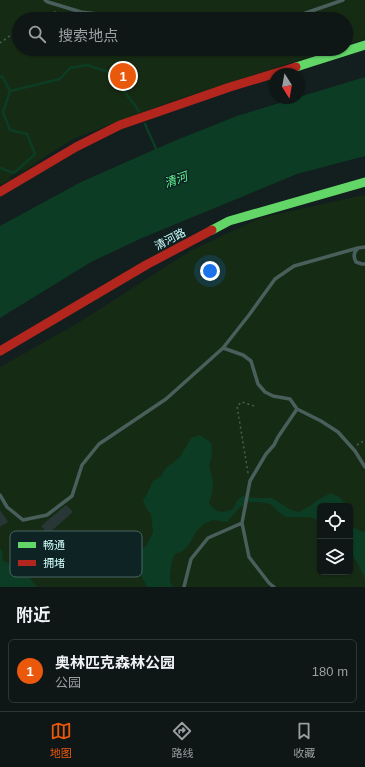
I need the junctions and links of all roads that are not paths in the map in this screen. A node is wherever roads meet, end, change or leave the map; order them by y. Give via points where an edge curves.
1 (45, 0) edge
2 (343, 0) edge
3 (81, 12) edge
4 (308, 12) edge
5 (365, 45) edge
6 (353, 49) edge
7 (330, 56) edge
8 (365, 182) edge
9 (0, 192) edge
10 (365, 247) edge
11 (358, 248) junction
12 (365, 264) edge
13 (223, 348) junction
14 (0, 351) edge
15 (297, 409) junction
16 (365, 467) edge
17 (0, 495) edge
18 (242, 523) junction
19 (184, 587) edge
20 (274, 587) edge

1 - 3 lane
2 - 4 lane
5 - 6 street
7 - 9 street via 120,125 76,147
8 - 14 street, 清河路 via 229,221 146,265
10 - 11 lane
11 - 12 lane via 354,253 354,259 359,264
11 - 13 lane via 294,266 275,279
13 - 15 lane via 243,355 250,361 258,384 265,392 290,399
13 - 17 lane via 166,399 99,444 82,465 72,496 47,515 23,520 7,507
15 - 16 lane via 338,432
15 - 18 lane via 250,481
18 - 19 lane via 208,538 191,559
18 - 20 lane via 249,557 268,583

